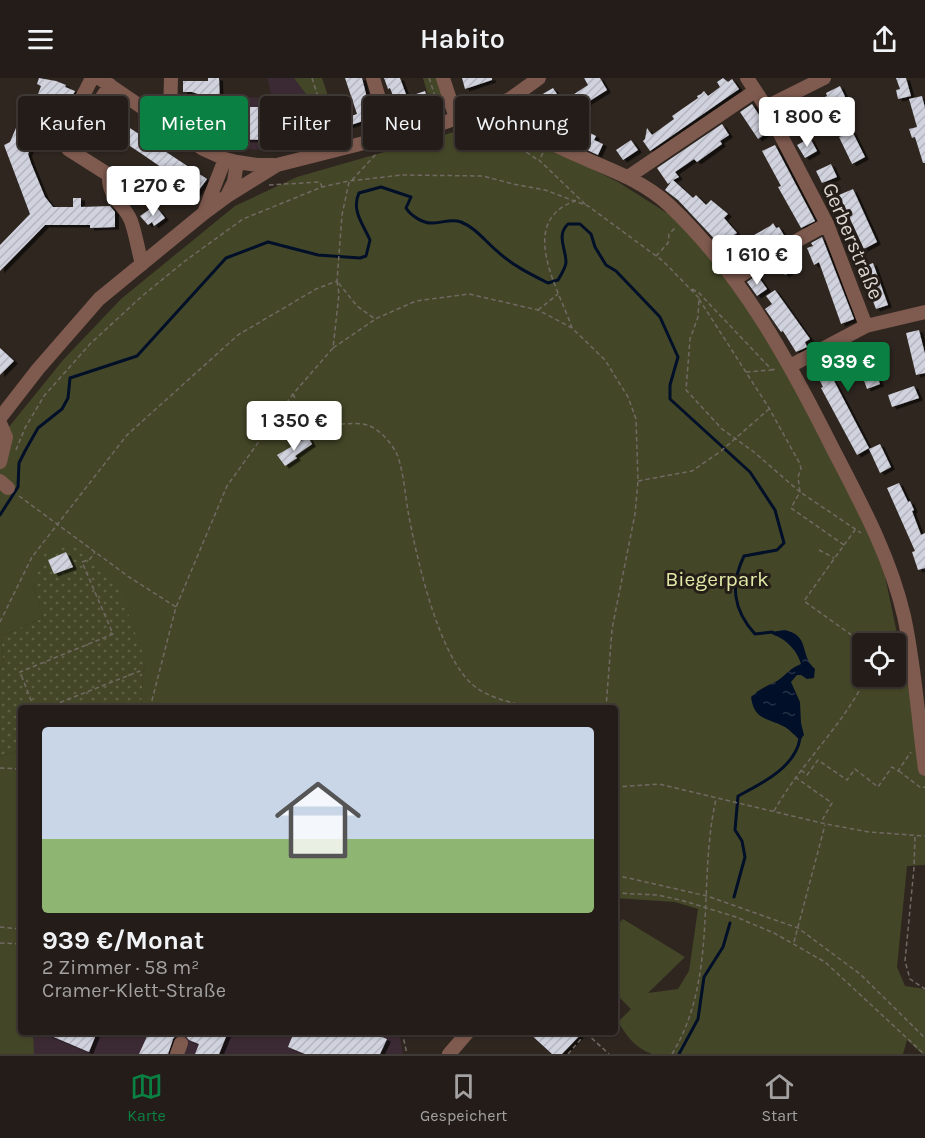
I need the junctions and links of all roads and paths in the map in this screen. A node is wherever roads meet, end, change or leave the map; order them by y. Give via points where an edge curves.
1 (92, 78) edge
2 (171, 78) edge
3 (312, 78) edge
4 (373, 78) edge
5 (429, 78) edge
6 (443, 78) edge
7 (539, 78) edge
8 (747, 78) edge
9 (824, 78) edge
10 (104, 82) edge
11 (522, 83) edge
12 (755, 91) junction
13 (97, 96) edge
14 (170, 96) edge
15 (378, 96) edge
16 (512, 96) edge
17 (140, 106) edge
18 (766, 107) junction
19 (455, 119) edge
20 (449, 121) junction
21 (443, 123) edge
22 (363, 143) edge
23 (205, 150) edge
24 (378, 150) edge
25 (523, 150) edge
26 (545, 150) edge
27 (567, 150) edge
28 (330, 152) junction
29 (539, 160) junction
30 (231, 161) junction
31 (277, 165) junction
32 (628, 177) junction
33 (350, 181) junction
34 (269, 186) dead end
35 (322, 187) junction
36 (227, 196) junction
37 (577, 196) junction
38 (575, 201) junction
39 (587, 205) junction
40 (204, 213) junction
41 (827, 224) junction
42 (678, 225) dead end
43 (656, 257) junction
44 (142, 264) junction
45 (735, 279) junction
46 (337, 281) junction
47 (689, 287) junction
48 (559, 294) junction
49 (699, 298) junction
50 (538, 310) junction
51 (925, 312) edge
52 (375, 319) junction
53 (866, 326) junction
54 (572, 328) junction
55 (333, 348) junction
56 (790, 366) junction
57 (772, 370) junction
58 (746, 372) junction
59 (293, 394) junction
60 (769, 408) junction
61 (0, 418) edge
62 (0, 423) edge
63 (270, 424) junction
64 (307, 425) junction
65 (735, 437) junction
66 (16, 450) dead end
67 (0, 462) edge
68 (638, 481) junction
69 (800, 492) junction
70 (21, 498) dead end
71 (56, 524) junction
72 (844, 545) junction
73 (819, 550) dead end
74 (95, 552) junction
75 (834, 559) junction
76 (176, 607) junction
77 (0, 622) edge
78 (852, 635) edge
79 (140, 671) dead end
80 (861, 687) edge
81 (33, 705) edge
82 (54, 705) edge
83 (151, 705) edge
84 (518, 705) edge
85 (606, 705) edge
86 (922, 746) junction
87 (0, 768) edge
88 (18, 769) edge
89 (925, 769) edge
90 (801, 770) junction
91 (898, 771) junction
92 (795, 777) junction
93 (618, 787) edge
94 (925, 787) edge
95 (716, 798) junction
96 (774, 811) junction
97 (821, 823) junction
98 (825, 824) junction
99 (915, 836) junction
100 (925, 836) edge
101 (618, 876) edge
102 (618, 893) edge
103 (707, 896) junction
104 (707, 909) junction
105 (0, 927) edge
106 (798, 928) junction
107 (18, 929) edge
108 (0, 943) edge
109 (793, 943) junction
110 (18, 944) edge
111 (925, 989) edge
112 (403, 1035) edge
113 (465, 1035) edge
114 (584, 1035) edge
115 (588, 1035) edge
116 (925, 1038) edge
117 (407, 1054) edge
118 (449, 1054) edge
119 (568, 1054) edge
120 (609, 1054) edge
121 (672, 1054) edge
122 (924, 1054) edge

1 - 44 street via 63,135 68,149 109,175 108,186 130,219
2 - 14 street
3 - 28 path
4 - 15 street
5 - 20 path
6 - 20 street
7 - 11 street
8 - 12 street, Gerberstraße
9 - 18 street
10 - 13 street
10 - 17 street
11 - 16 street
12 - 18 street, Gerberstraße
12 - 32 street
18 - 41 street, Gerberstraße
19 - 20 street
20 - 21 street
22 - 28 street
23 - 30 street
24 - 33 path
25 - 29 path
26 - 29 path
27 - 32 street
28 - 31 street
29 - 37 path
30 - 31 street
30 - 36 street via 234,182
30 - 40 street
31 - 36 street
32 - 45 street via 668,204
33 - 35 path
33 - 38 path via 402,175 483,176
33 - 46 path via 342,215
34 - 35 path via 320,182
35 - 66 path via 243,219 141,297 90,344 44,396
36 - 40 street
37 - 38 path
37 - 39 path
38 - 39 path
38 - 48 path via 555,212 543,242
39 - 43 path
40 - 44 street
41 - 45 street
41 - 53 street, Gerberstraße
42 - 43 path
43 - 47 path
44 - 61 street via 99,299
45 - 56 street
46 - 52 path via 357,306
46 - 55 path
46 - 71 path via 316,289 238,335 127,435
47 - 49 path
47 - 57 path
48 - 50 path
48 - 54 path
49 - 58 path
49 - 65 path via 698,317 690,339 686,390 722,429
50 - 52 path via 470,294 416,301
50 - 54 path
51 - 53 street
52 - 55 path
53 - 56 street
54 - 68 path via 605,360 628,397 636,419
55 - 59 path
56 - 57 path
56 - 86 street via 867,513 895,584 914,667
57 - 58 path
58 - 60 path
59 - 63 path
59 - 64 path
60 - 65 path
60 - 69 path via 800,464
62 - 67 street via 6,437
63 - 64 path via 285,429
63 - 76 path via 227,486
64 - 84 path via 370,426 384,436 396,453 413,538 445,642 472,684
65 - 68 path via 721,452 692,471
65 - 69 path
68 - 85 path via 612,628
69 - 72 path via 791,508
69 - 72 path via 856,530
70 - 71 path
71 - 74 path
71 - 77 path via 32,557
72 - 75 path
73 - 75 path
74 - 76 path
74 - 81 path via 82,562 113,634 20,672
75 - 78 path via 804,601
76 - 83 path
79 - 82 path
80 - 90 path via 849,709
86 - 89 street
86 - 91 path via 912,750
87 - 88 path
90 - 91 path via 807,775 818,760 848,780 855,769 878,787 892,767
90 - 92 path
91 - 94 path
92 - 96 path
92 - 97 path via 832,803
93 - 95 path via 659,784
95 - 96 path
95 - 103 path via 710,825
96 - 97 path
97 - 98 path
98 - 99 path
98 - 106 path
99 - 100 path
99 - 111 path via 905,961 910,979
101 - 103 path
102 - 104 path via 658,896
103 - 104 path
103 - 106 path
104 - 109 path
104 - 121 path via 692,1011
105 - 107 path
106 - 109 path
106 - 116 path via 860,974
108 - 110 path
109 - 122 path via 825,962
112 - 117 path
113 - 118 street
114 - 119 path
115 - 120 path

